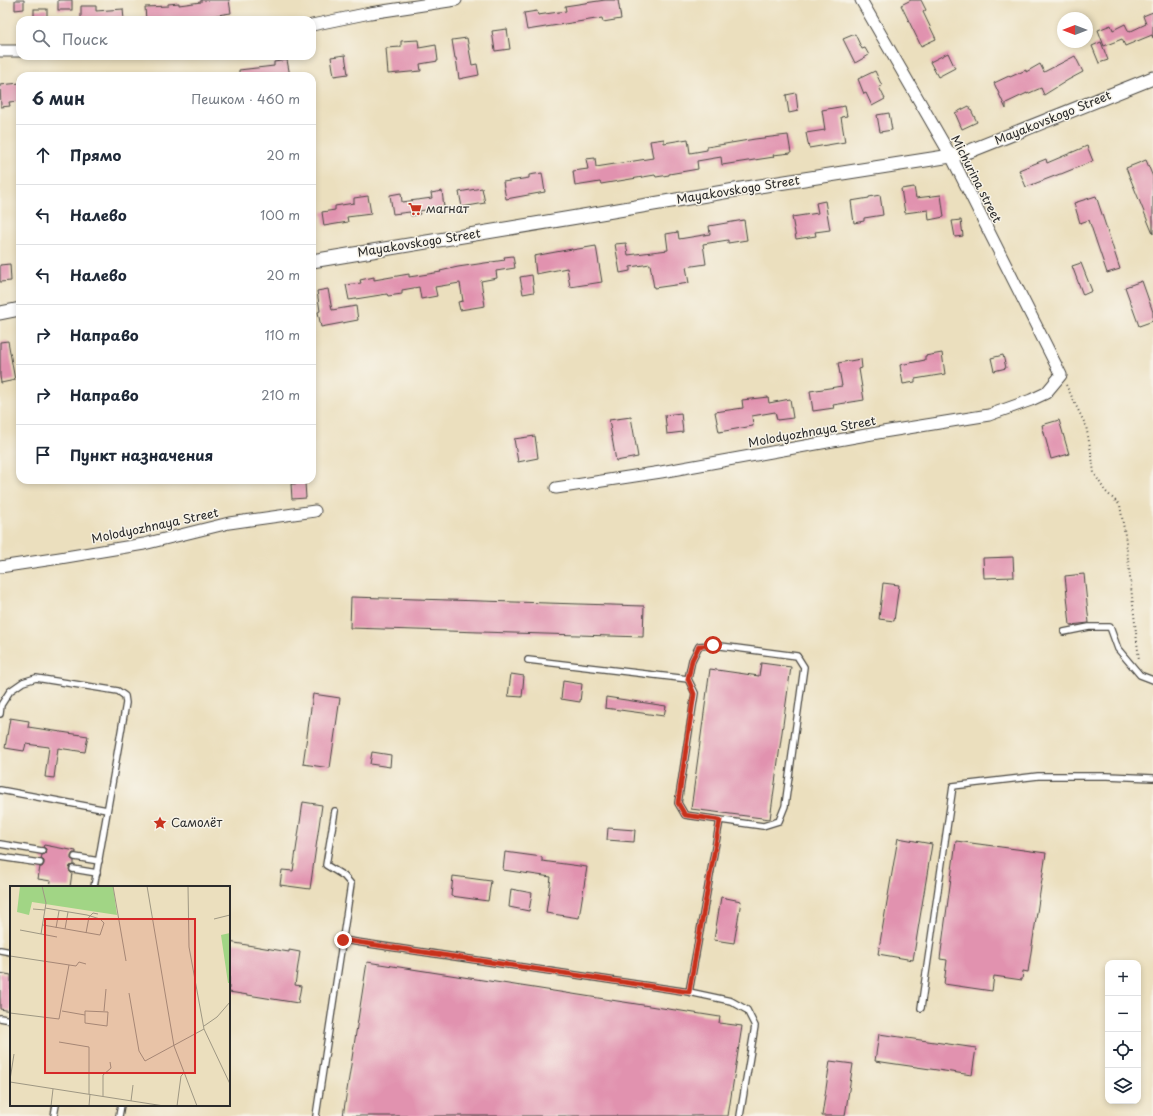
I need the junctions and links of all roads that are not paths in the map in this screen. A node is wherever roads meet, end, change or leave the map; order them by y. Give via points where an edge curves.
1 (456, 0) edge
2 (861, 0) edge
3 (316, 24) edge
4 (0, 51) edge
5 (16, 51) edge
6 (1152, 79) edge
7 (951, 156) junction
8 (316, 260) edge
9 (16, 310) edge
10 (0, 313) edge
11 (1061, 375) joint
12 (556, 488) dead end
13 (315, 511) dead end
14 (0, 567) edge
15 (1064, 632) dead end
16 (528, 660) dead end
17 (688, 679) junction
18 (1153, 680) edge
19 (0, 714) edge
20 (1153, 778) edge
21 (0, 790) edge
22 (107, 810) junction
23 (335, 811) dead end
24 (720, 820) junction
25 (0, 844) edge
26 (42, 851) dead end
27 (0, 857) edge
28 (75, 857) dead end
29 (99, 861) junction
30 (40, 863) dead end
31 (73, 869) dead end
32 (97, 873) junction
33 (94, 886) edge
34 (343, 940) junction
35 (0, 950) edge
36 (10, 952) edge
37 (689, 992) junction
38 (921, 1008) dead end
39 (0, 1018) edge
40 (10, 1020) edge
41 (56, 1106) edge
42 (121, 1106) edge
43 (54, 1116) edge
44 (119, 1116) edge
45 (316, 1116) edge
46 (740, 1116) edge

1 - 3 street
2 - 7 street, Michurina street
4 - 5 street
6 - 7 street, Mayakovskogo Street via 970,151
7 - 8 street, Mayakovskogo Street
7 - 11 street, Michurina street
9 - 10 street
11 - 12 street, Molodyozhnaya Street via 1046,393 989,415
13 - 14 street, Molodyozhnaya Street via 229,523 144,544
15 - 18 lane via 1089,627 1110,627 1118,649 1140,675
16 - 17 lane
17 - 24 lane via 694,694 678,803 685,815
17 - 24 lane via 692,660 699,646 713,645 797,656 804,667 785,806 779,820 763,826
19 - 22 lane via 1,705 10,691 23,682 36,678 118,691 125,696 126,703
20 - 38 lane via 1038,776 952,786
21 - 22 lane
22 - 29 lane
23 - 34 lane via 326,865 344,876 351,884
24 - 37 lane
25 - 26 lane
27 - 30 lane
28 - 29 lane
29 - 32 lane
31 - 32 lane
32 - 33 lane
34 - 37 lane
34 - 45 lane
35 - 36 lane
37 - 46 lane via 731,1001 747,1010 755,1026
39 - 40 lane
41 - 43 lane
42 - 44 lane

